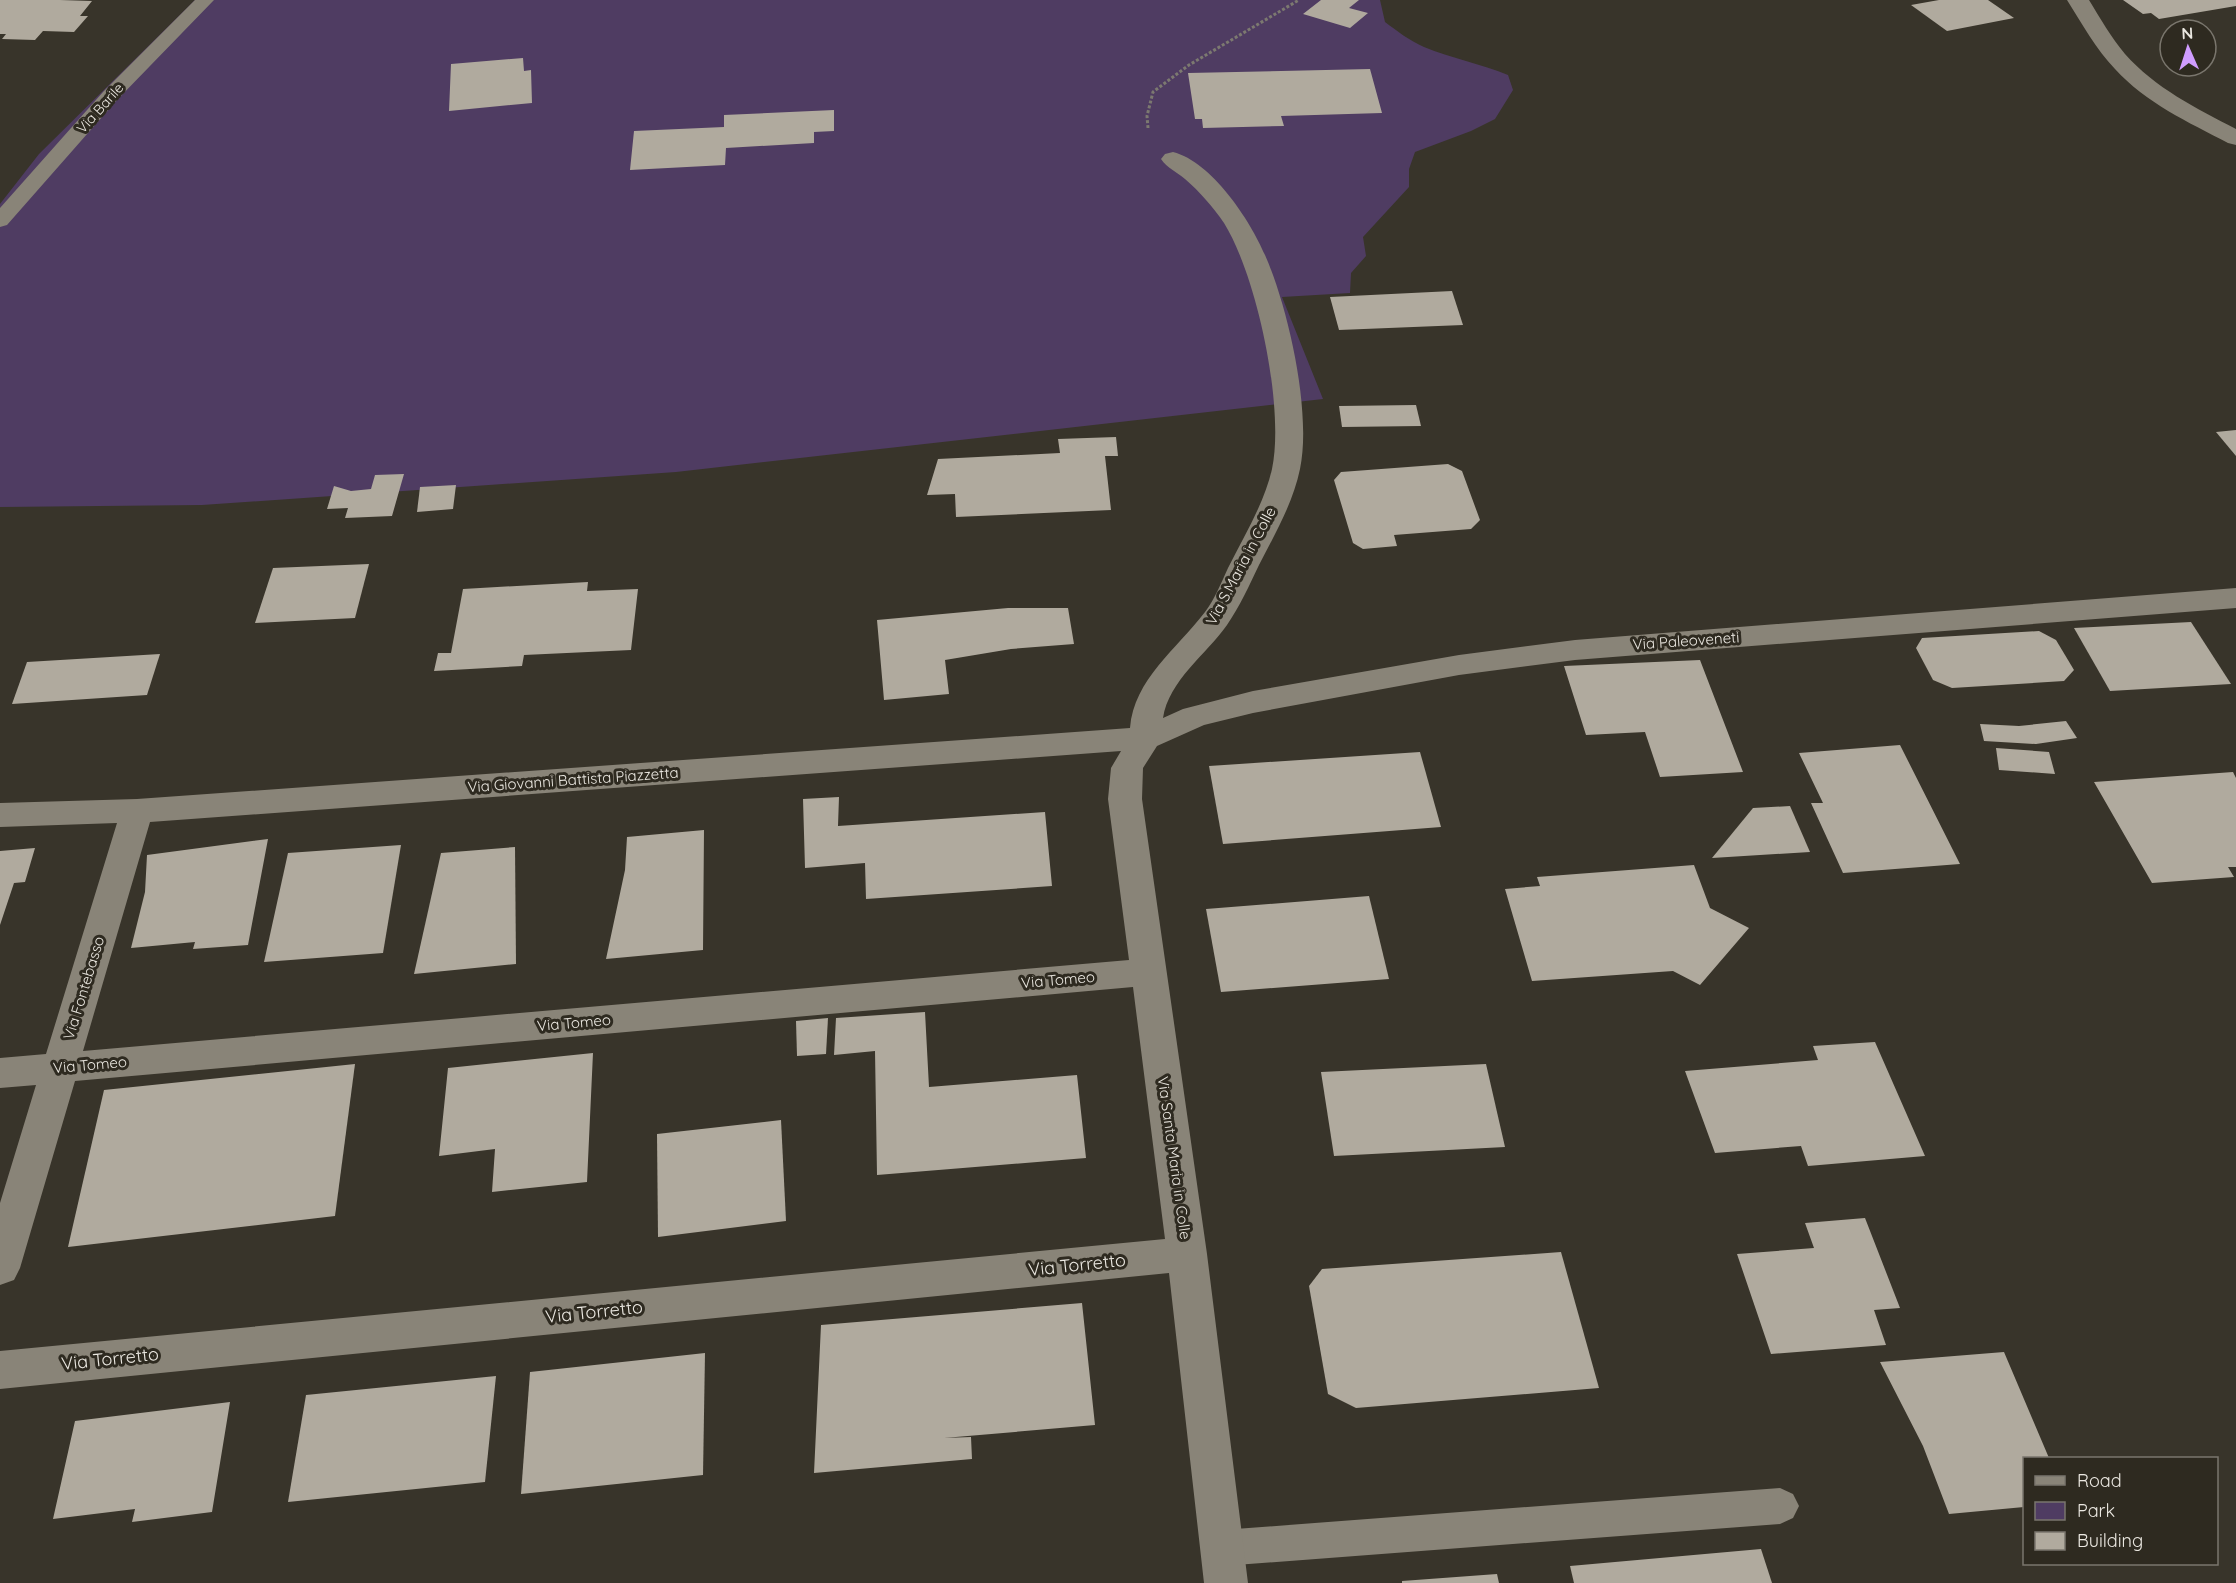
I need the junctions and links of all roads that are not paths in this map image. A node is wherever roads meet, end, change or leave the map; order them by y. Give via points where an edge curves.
1 (205, 0) edge
2 (2078, 0) edge
3 (2236, 138) edge
4 (1173, 159) road end
5 (0, 221) edge
6 (2236, 598) edge
7 (1146, 738) junction
8 (137, 811) junction
9 (0, 815) edge
10 (1148, 972) junction
11 (59, 1068) junction
12 (0, 1073) edge
13 (1187, 1254) junction
14 (0, 1268) edge
15 (0, 1370) edge
16 (1780, 1506) dead end
17 (1224, 1565) edge

1 - 5 lane, Via Barile via 110,96
2 - 3 street via 2124,66 2151,89
4 - 7 street, Via S.Maria in Colle via 1192,170 1215,193 1238,227 1264,282 1280,351 1288,428 1287,466 1274,508 1217,618 1155,694 1146,717
6 - 7 street, Via Paleoveneti via 1564,651 1459,665 1253,702 1194,717
7 - 8 street, Via Giovanni Battista Piazzetta
7 - 10 street, Via Santa Maria in Colle via 1127,768 1125,799
8 - 9 street, Via Giovanni Battista Piazzetta
8 - 11 street, Via Fontebasso
10 - 11 street, Via Tomeo
10 - 13 street, Via Santa Maria in Colle
11 - 12 street, Via Tomeo
11 - 14 street, Via Fontebasso
13 - 15 street, Via Torretto
13 - 17 street, Via Santa Maria in Colle
16 - 17 lane

